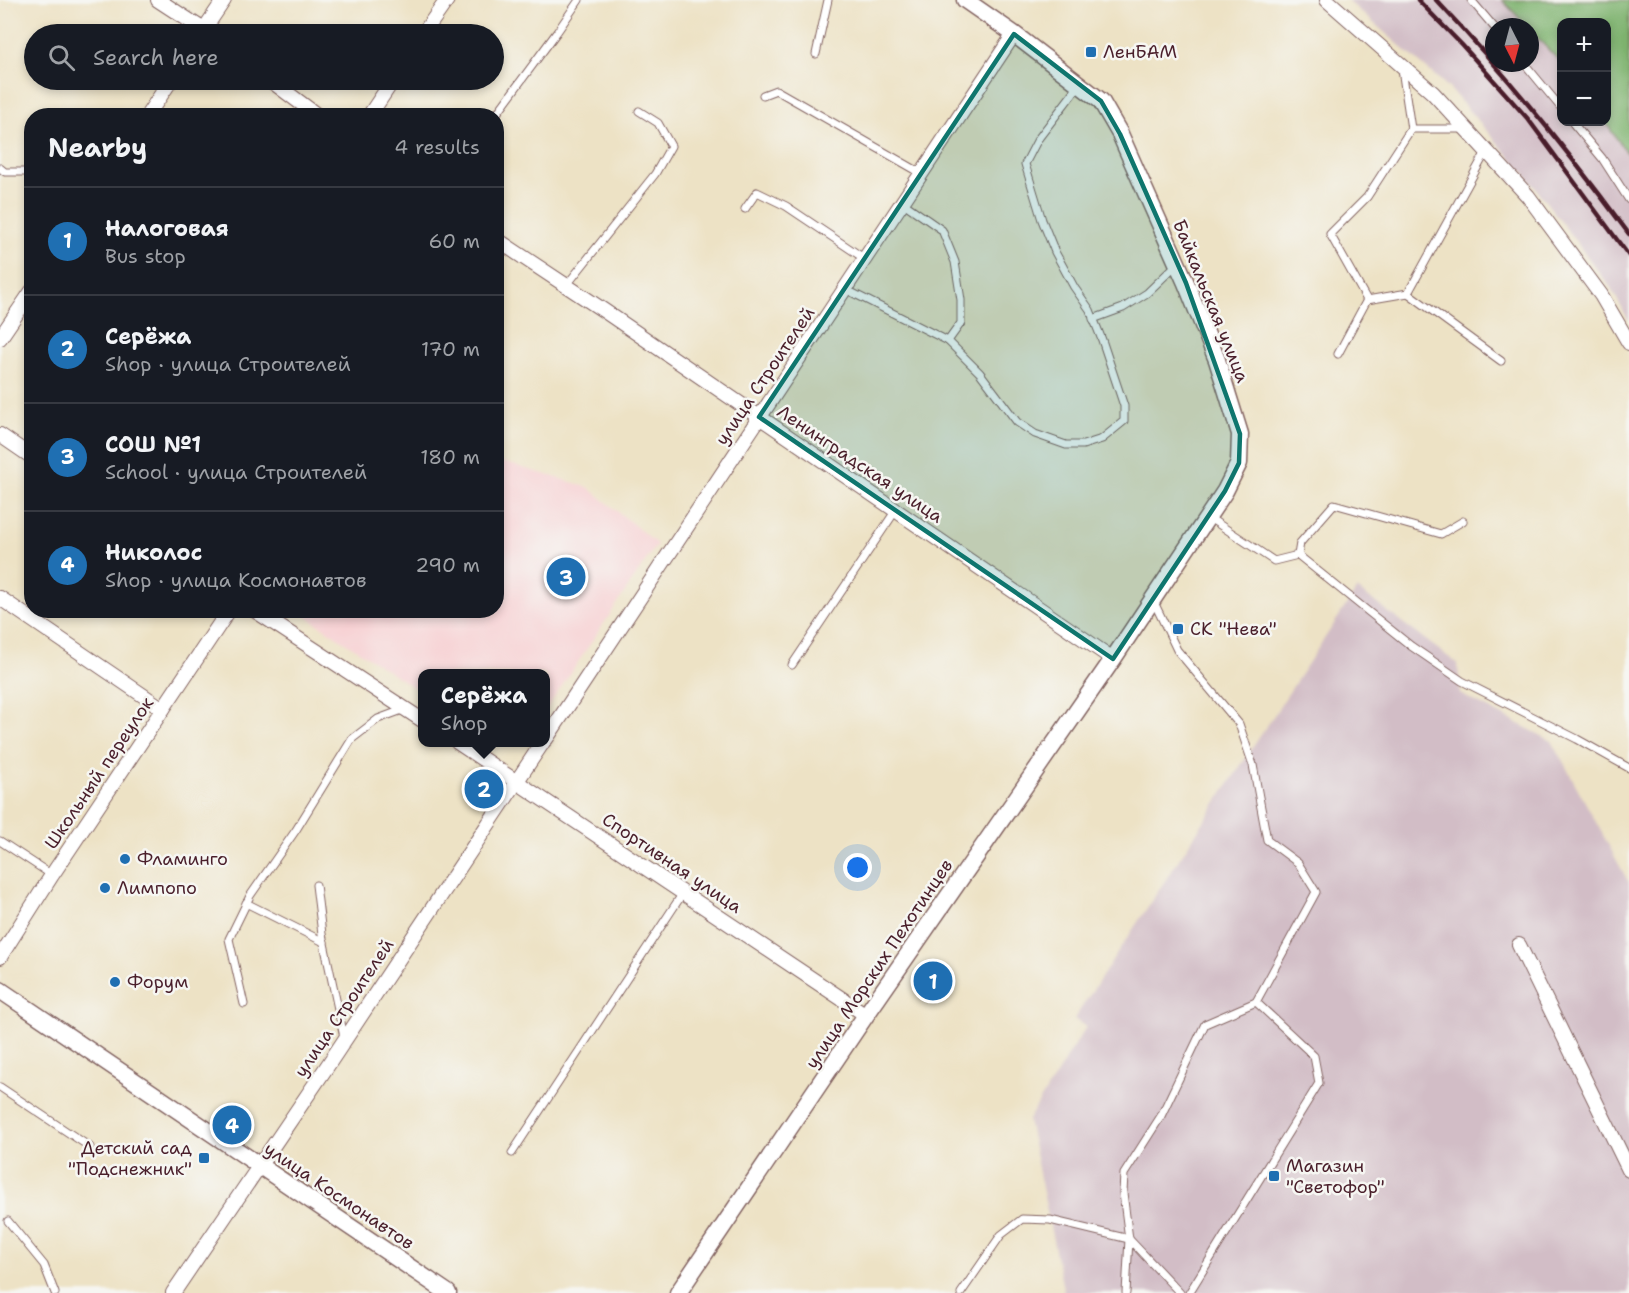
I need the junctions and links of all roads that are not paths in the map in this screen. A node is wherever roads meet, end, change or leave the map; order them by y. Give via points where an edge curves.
1 (158, 0) edge
2 (224, 0) edge
3 (447, 0) edge
4 (579, 0) edge
5 (828, 0) edge
6 (965, 0) edge
7 (1327, 0) edge
8 (1471, 0) edge
9 (1486, 18) edge
10 (192, 24) edge
11 (210, 24) edge
12 (430, 24) edge
13 (1014, 34) junction
14 (816, 54) dead end
15 (1402, 65) junction
16 (1531, 72) edge
17 (1080, 84) junction
18 (164, 90) edge
19 (283, 90) edge
20 (386, 90) edge
21 (763, 95) dead end
22 (1557, 103) edge
23 (152, 108) edge
24 (307, 108) edge
25 (374, 108) edge
26 (501, 108) edge
27 (639, 111) dead end
28 (1575, 126) edge
29 (1411, 129) junction
30 (1467, 129) junction
31 (1487, 150) junction
32 (0, 168) edge
33 (24, 172) edge
34 (921, 173) junction
35 (1629, 200) edge
36 (902, 202) junction
37 (745, 209) dead end
38 (504, 244) edge
39 (865, 259) junction
40 (1177, 264) junction
41 (567, 286) junction
42 (845, 289) junction
43 (1407, 293) junction
44 (1367, 300) junction
45 (24, 303) edge
46 (1093, 319) junction
47 (0, 338) edge
48 (948, 341) junction
49 (1629, 343) edge
50 (1338, 354) dead end
51 (1501, 361) dead end
52 (759, 417) junction
53 (0, 435) edge
54 (24, 452) edge
55 (896, 510) junction
56 (1208, 517) junction
57 (1463, 521) dead end
58 (1298, 555) junction
59 (0, 598) edge
60 (1153, 600) junction
61 (24, 614) edge
62 (29, 618) edge
63 (224, 618) edge
64 (266, 618) edge
65 (1113, 659) junction
66 (792, 665) dead end
67 (163, 709) junction
68 (405, 709) junction
69 (418, 717) edge
70 (550, 732) edge
71 (464, 747) edge
72 (540, 747) edge
73 (1629, 768) edge
74 (517, 782) junction
75 (0, 841) edge
76 (52, 875) junction
77 (316, 885) dead end
78 (683, 893) junction
79 (246, 903) junction
80 (324, 942) junction
81 (1519, 945) dead end
82 (0, 957) edge
83 (0, 990) edge
84 (1256, 1002) junction
85 (244, 1004) dead end
86 (866, 1015) junction
87 (345, 1040) junction
88 (0, 1087) edge
89 (90, 1147) dead end
90 (512, 1153) dead end
91 (259, 1165) junction
92 (1629, 1170) edge
93 (8, 1221) dead end
94 (1129, 1239) junction
95 (55, 1293) edge
96 (173, 1293) edge
97 (448, 1293) edge
98 (678, 1293) edge
99 (960, 1293) edge
100 (1126, 1293) edge
101 (1180, 1293) edge
102 (1189, 1293) edge

1 - 10 street
2 - 11 street
3 - 12 street
4 - 26 lane
5 - 14 lane
6 - 13 street, Байкальская улица
7 - 15 street
8 - 9 lane
13 - 17 street, Байкальская улица
13 - 34 street, улица Строителей
15 - 29 lane
15 - 30 street
16 - 22 lane
17 - 40 street, Байкальская улица via 1101,101 1120,134
17 - 46 lane via 1038,139 1025,164 1055,252
18 - 23 street
19 - 24 street
20 - 25 street
21 - 34 lane via 776,90
27 - 41 lane via 658,123 671,146 655,174
28 - 35 lane
29 - 30 lane
29 - 44 lane via 1366,196 1330,234
30 - 31 street
31 - 43 lane
31 - 49 street via 1528,196 1601,295
32 - 33 lane via 5,172
34 - 36 street, улица Строителей
36 - 39 street, улица Строителей
36 - 48 lane via 942,230 954,262 961,323
37 - 39 lane via 757,192 786,206
38 - 41 street, Ленинградская улица
39 - 42 street, улица Строителей
40 - 46 lane via 1147,293 1123,308
40 - 56 street, Байкальская улица via 1217,360 1240,434 1239,463
41 - 52 street, Ленинградская улица
42 - 48 lane
42 - 52 street, улица Строителей
43 - 44 lane
43 - 51 lane
44 - 50 lane
45 - 47 street
46 - 48 lane via 1124,406 1124,421 1102,439 1083,445 1066,445 1035,434 1017,422 980,373
52 - 55 street, Ленинградская улица
52 - 70 street, улица Строителей
53 - 54 street
55 - 65 street, Ленинградская улица
55 - 66 lane
56 - 58 lane via 1274,561
56 - 60 street, Байкальская улица
57 - 58 lane via 1441,534 1334,504 1299,543
58 - 73 lane via 1411,646 1462,681
59 - 61 street
60 - 65 street, Байкальская улица
60 - 84 lane via 1177,650 1239,724 1253,765 1267,840 1298,863 1316,892
62 - 67 street
63 - 67 street, Школьный переулок
64 - 68 street
65 - 86 street, улица Морских Пехотинцев
67 - 76 street, Школьный переулок
68 - 69 street
68 - 79 lane via 378,719 352,739
71 - 74 street, Спортивная улица
72 - 74 street, улица Строителей
74 - 78 street, Спортивная улица
74 - 87 street, улица Строителей
75 - 76 lane
76 - 82 street, Школьный переулок
77 - 80 lane
78 - 86 street, Спортивная улица
78 - 90 lane
79 - 80 lane
79 - 85 lane via 229,939
80 - 87 lane
81 - 92 street
83 - 91 street, улица Космонавтов
84 - 94 lane via 1205,1024 1161,1116 1124,1174
84 - 102 lane via 1314,1056 1319,1083
86 - 98 street, улица Морских Пехотинцев
87 - 91 street, улица Строителей
88 - 89 lane
91 - 96 street, улица Строителей
91 - 97 street, улица Космонавтов
93 - 95 lane via 44,1265
94 - 99 lane via 1050,1220 1022,1219 1001,1235
94 - 100 lane
94 - 101 lane

